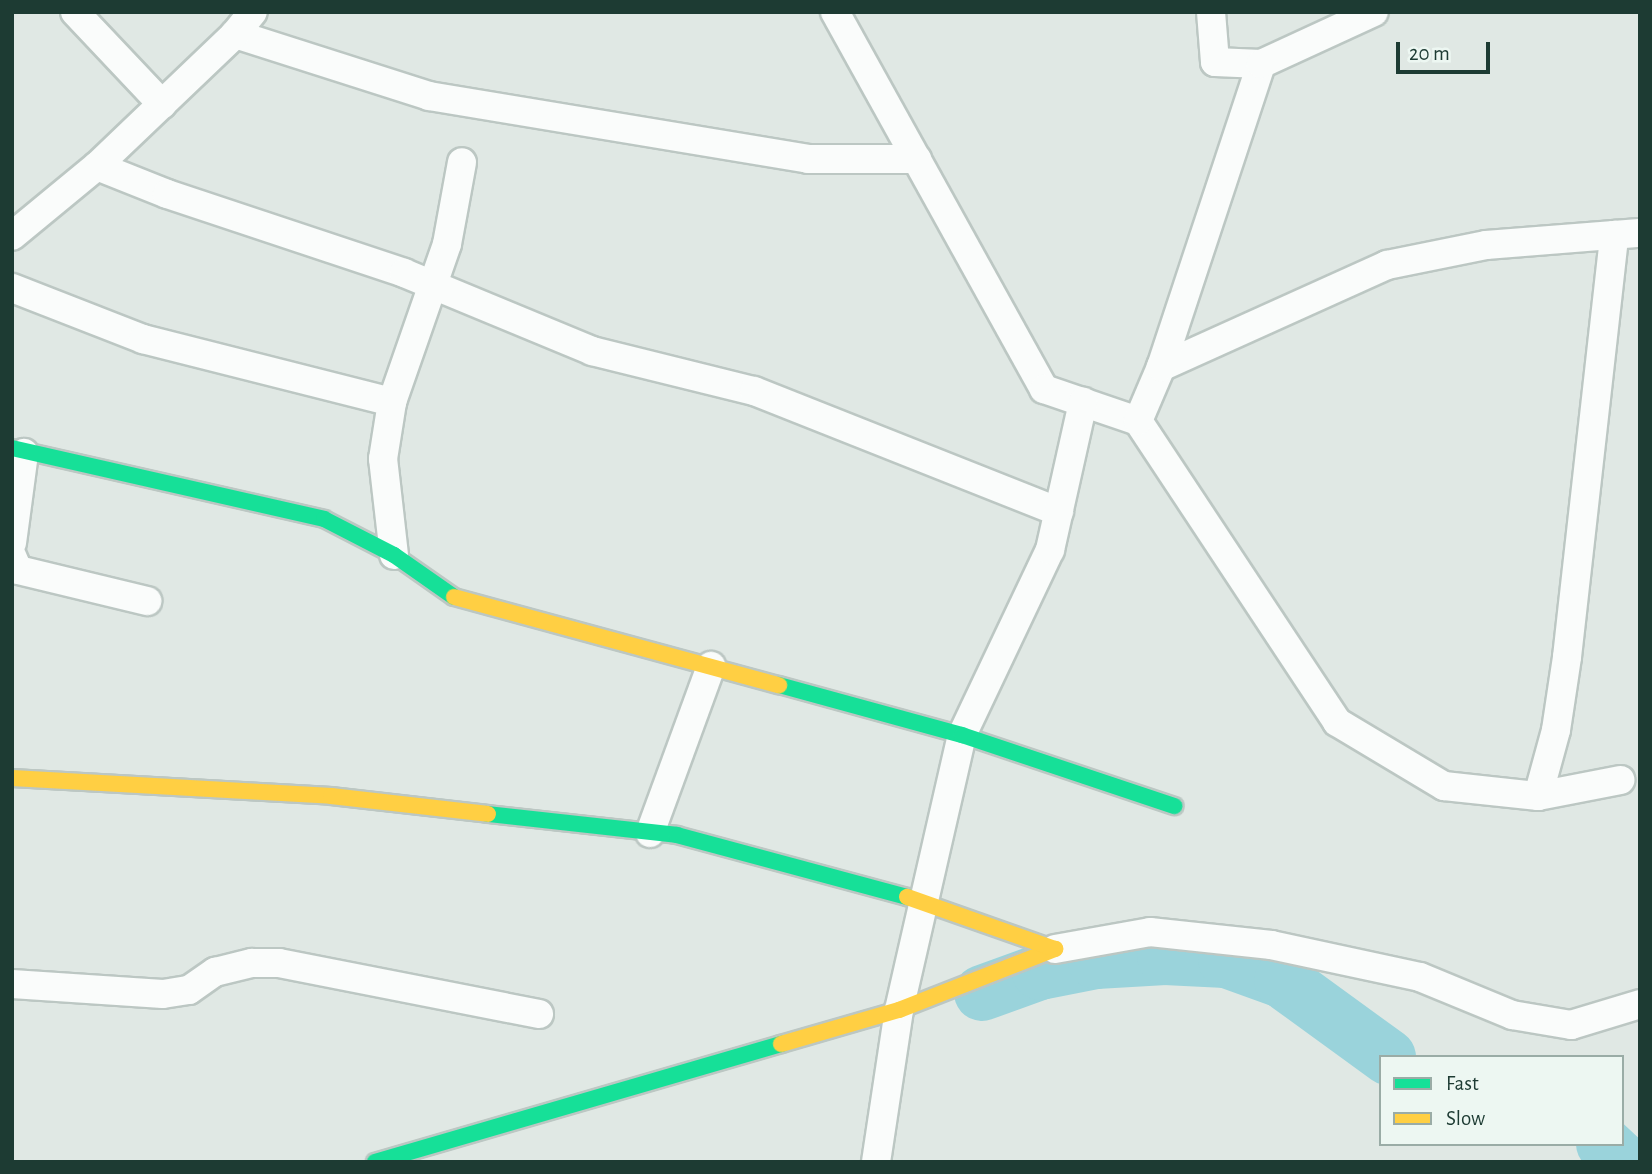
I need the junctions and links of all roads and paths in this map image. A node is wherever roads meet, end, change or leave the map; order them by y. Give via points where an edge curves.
1 (75, 12) edge
2 (253, 12) edge
3 (835, 12) edge
4 (1211, 12) edge
5 (1374, 12) edge
6 (235, 34) junction
7 (1261, 64) junction
8 (162, 104) junction
9 (917, 159) junction
10 (462, 162) dead end
11 (97, 166) junction
12 (1627, 234) edge
13 (12, 236) edge
14 (432, 285) junction
15 (12, 288) edge
16 (1161, 367) junction
17 (391, 402) junction
18 (1083, 402) junction
19 (1138, 421) junction
20 (18, 451) edge
21 (1059, 512) junction
22 (12, 543) edge
23 (394, 555) junction
24 (12, 556) edge
25 (147, 601) dead end
26 (711, 666) junction
27 (962, 735) junction
28 (12, 778) edge
29 (1620, 780) dead end
30 (1538, 796) junction
31 (1174, 806) dead end
32 (650, 832) junction
33 (925, 902) junction
34 (1055, 949) junction
35 (12, 984) edge
36 (1640, 1004) edge
37 (899, 1010) junction
38 (539, 1014) dead end
39 (375, 1162) edge
40 (876, 1162) edge

1 - 8 street
2 - 6 street
3 - 9 street
4 - 7 street via 1215,62
5 - 7 street
6 - 8 street
6 - 9 street via 429,96 808,159
7 - 16 street
8 - 11 street
9 - 18 street via 1044,389
10 - 14 street via 447,243
11 - 13 street
11 - 14 street
12 - 16 street via 1486,245 1387,264
12 - 30 street via 1556,730
14 - 17 street
14 - 21 street via 592,351 754,391
15 - 17 street via 143,339
16 - 19 street
17 - 23 street via 383,459
18 - 19 street
18 - 21 street
19 - 30 street via 1337,722 1444,786
20 - 22 street
20 - 23 street via 324,519
21 - 27 street via 1050,550
23 - 26 street via 448,595
24 - 25 street via 19,570
26 - 27 street
26 - 32 street
27 - 31 street
27 - 33 street
28 - 32 street via 331,796
29 - 30 street
32 - 33 street via 677,835
33 - 34 street
33 - 37 street
34 - 36 street via 1150,932 1271,945 1420,977 1512,1015 1571,1025
34 - 37 street
35 - 38 street via 163,994 189,990 215,972 252,963 279,963
37 - 39 street
37 - 40 street

